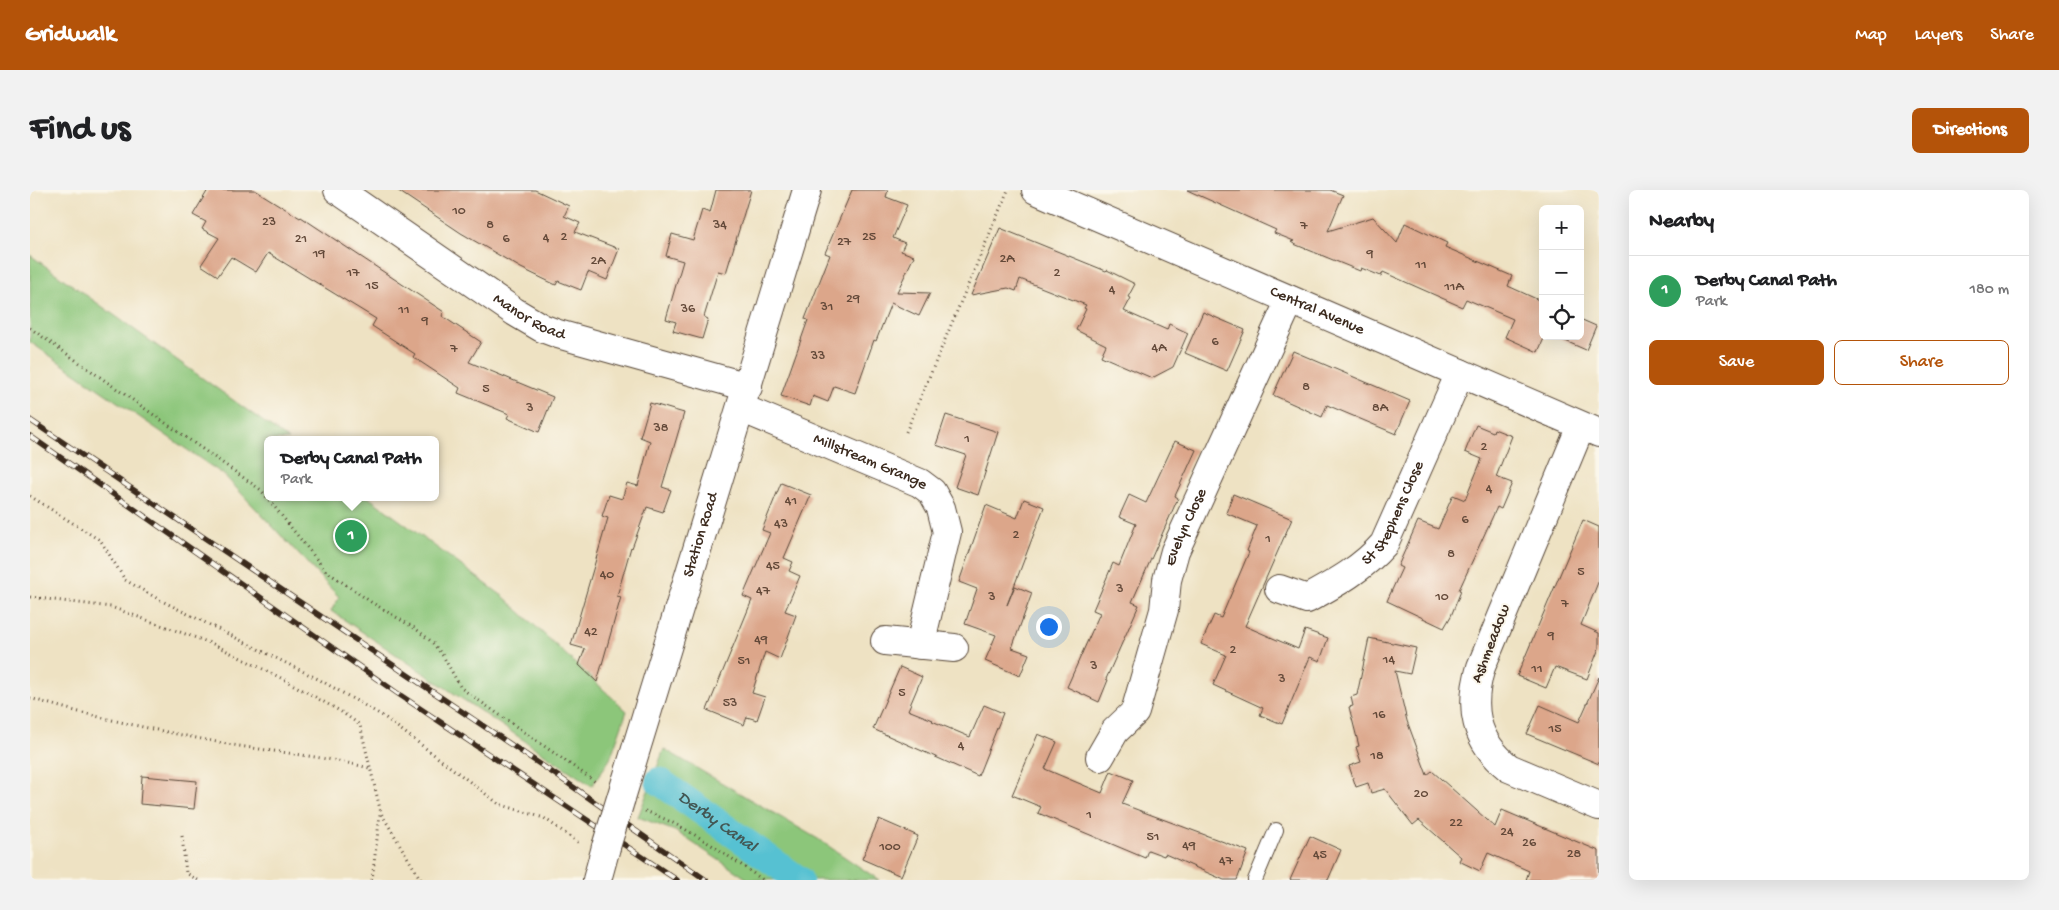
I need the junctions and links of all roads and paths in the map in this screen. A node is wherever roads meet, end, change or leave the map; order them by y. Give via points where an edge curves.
1 (338, 190) edge
2 (807, 190) edge
3 (1008, 190) edge
4 (1036, 190) edge
5 (1290, 300) junction
6 (30, 328) edge
7 (1460, 373) junction
8 (745, 398) junction
9 (1590, 429) edge
10 (906, 432) dead end
11 (264, 495) edge
12 (30, 496) edge
13 (269, 501) edge
14 (1278, 589) dead end
15 (30, 597) edge
16 (885, 641) dead end
17 (920, 645) junction
18 (954, 648) dead end
19 (30, 698) edge
20 (1100, 757) dead end
21 (370, 768) junction
22 (594, 781) dead end
23 (631, 803) junction
24 (1599, 806) edge
25 (380, 813) junction
26 (1276, 830) dead end
27 (182, 836) dead end
28 (602, 862) edge
29 (198, 880) edge
30 (372, 880) edge
31 (421, 880) edge
32 (763, 880) edge
33 (1255, 880) edge

1 - 8 street, Manor Road via 542,328
2 - 8 street, Station Road
3 - 10 path
4 - 5 street, Central Avenue
5 - 7 street, Central Avenue
5 - 20 street, Evelyn Close via 1175,551 1167,580 1164,610 1135,712 1115,731
6 - 11 path
7 - 9 street, Central Avenue
7 - 14 street, St Stephens Close via 1384,544 1352,574 1307,598
8 - 17 street, Millstream Grange via 920,482 932,492 941,508 947,532
8 - 23 street, Station Road
9 - 24 street, Ashmeadow via 1481,667 1475,685 1474,705 1483,738 1509,768
12 - 28 path via 101,541 125,580 383,716 499,804 544,818
13 - 22 path via 326,571 416,629 438,649 462,688
15 - 21 path via 111,606 213,644 274,674 340,710 360,725
16 - 17 street
17 - 18 street
19 - 21 path via 74,711 226,744
21 - 25 path
23 - 28 street, Station Road, bridge
23 - 32 path via 701,838
25 - 30 path
25 - 31 path
26 - 33 lane
27 - 29 path via 186,873

